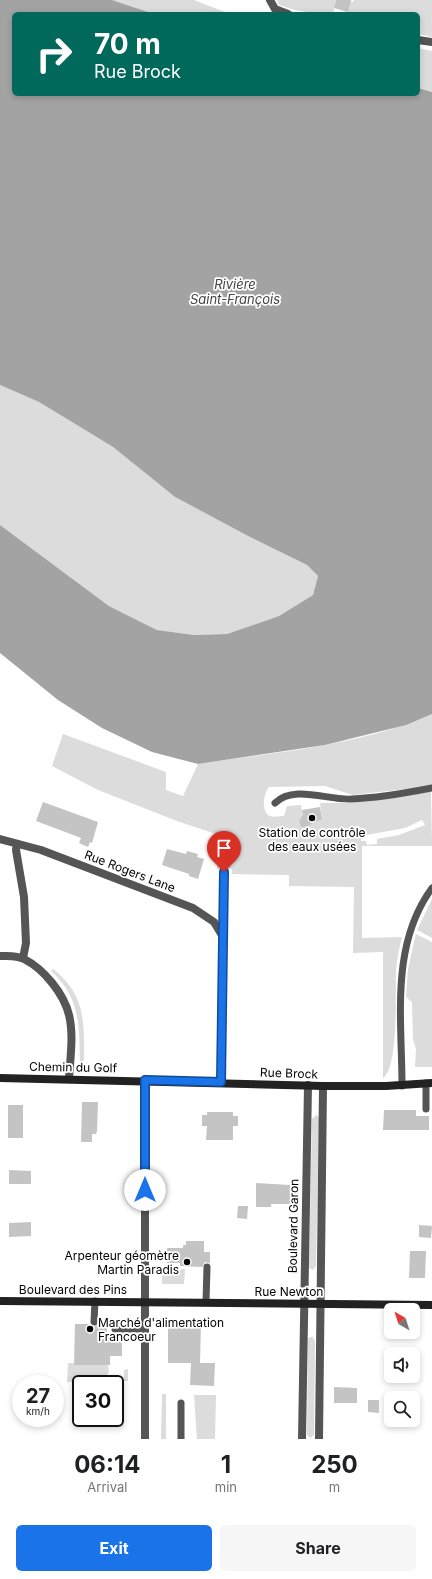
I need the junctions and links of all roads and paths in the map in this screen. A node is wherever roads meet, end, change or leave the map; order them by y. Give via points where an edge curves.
1 (270, 0) edge
2 (283, 12) edge
3 (420, 40) edge
4 (432, 42) edge
5 (432, 788) edge
6 (275, 803) dead end
7 (0, 839) edge
8 (17, 844) junction
9 (224, 872) dead end
10 (432, 888) edge
11 (223, 937) junction
12 (0, 956) edge
13 (23, 958) junction
14 (0, 1078) edge
15 (70, 1079) junction
16 (145, 1080) junction
17 (221, 1082) junction
18 (429, 1083) edge
19 (308, 1085) junction
20 (323, 1086) junction
21 (402, 1086) junction
22 (426, 1109) dead end
23 (206, 1267) dead end
24 (0, 1301) edge
25 (95, 1301) junction
26 (145, 1301) junction
27 (206, 1302) junction
28 (321, 1303) junction
29 (304, 1304) junction
30 (432, 1305) edge
31 (94, 1322) dead end
32 (115, 1329) dead end
33 (145, 1329) junction
34 (181, 1403) dead end
35 (145, 1439) edge
36 (181, 1439) edge
37 (302, 1439) edge
38 (319, 1439) edge

1 - 2 street via 275,9
3 - 4 street
5 - 6 lane via 350,800 292,795 282,796
7 - 8 street, Rue Rogers Lane
8 - 11 street, Rue Rogers Lane via 41,850 193,908 214,922
8 - 13 street via 24,902 26,943
9 - 11 street
10 - 21 lane via 410,929 404,956 401,1013
11 - 17 street
12 - 13 street
13 - 15 street via 46,977 65,1003 70,1025
14 - 15 street, Chemin du Golf
15 - 16 street, Chemin du Golf
16 - 17 street, Rue Brock
16 - 26 street
17 - 19 street, Rue Brock
18 - 21 street, Rue Brock
18 - 22 lane
19 - 20 street, Rue Brock
19 - 29 street, Boulevard Garon
20 - 21 street, Rue Brock
20 - 28 street
23 - 27 lane
24 - 25 street, Boulevard des Pins
25 - 26 street, Boulevard des Pins
25 - 31 lane
26 - 27 street, Rue Newton
26 - 33 street
27 - 29 street, Rue Newton
28 - 29 street, Rue Newton
28 - 30 street, Rue Newton
28 - 38 street
29 - 37 street, Boulevard Garon
32 - 33 lane
33 - 35 street
34 - 36 lane

